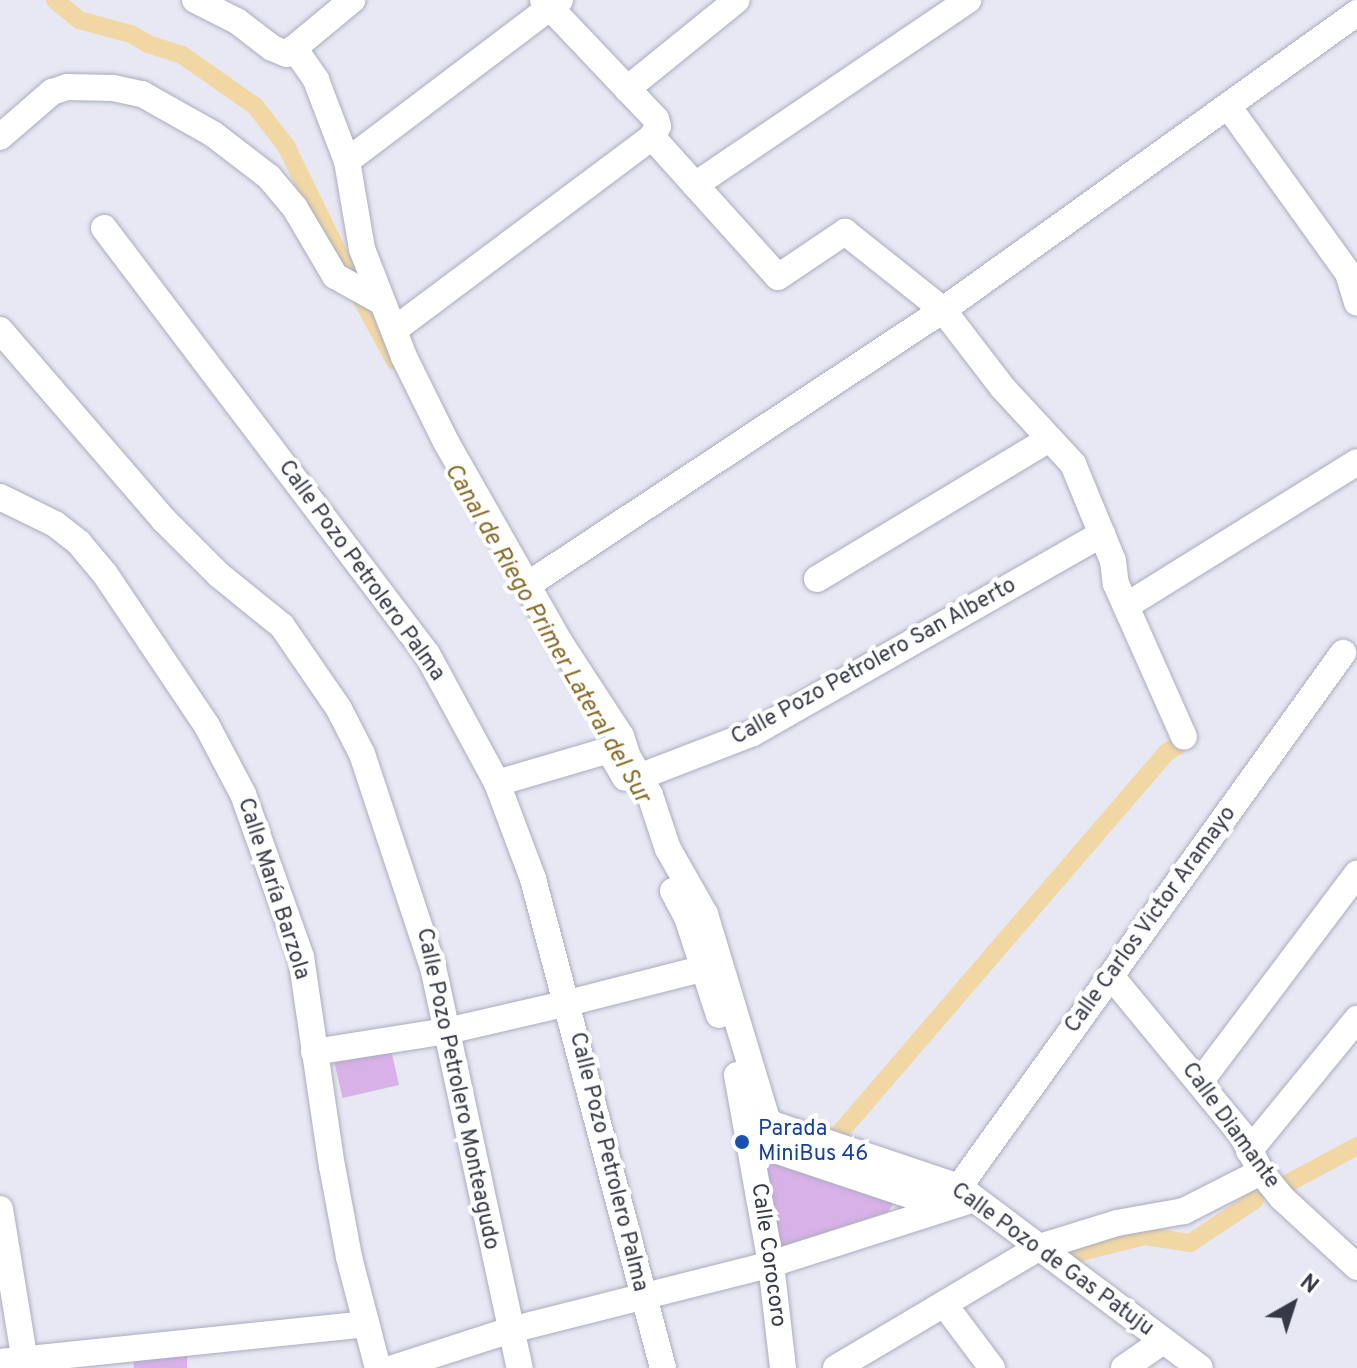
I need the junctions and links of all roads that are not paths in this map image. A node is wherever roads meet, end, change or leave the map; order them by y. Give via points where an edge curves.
1 (195, 0) edge
2 (352, 0) edge
3 (737, 0) edge
4 (968, 0) edge
5 (551, 3) edge
6 (1357, 13) edge
7 (294, 48) junction
8 (627, 89) junction
9 (1228, 106) junction
10 (0, 137) edge
11 (652, 137) junction
12 (347, 161) junction
13 (695, 185) junction
14 (104, 228) dead end
15 (382, 302) junction
16 (1357, 303) edge
17 (943, 310) junction
18 (0, 330) edge
19 (394, 330) junction
20 (1047, 440) junction
21 (1357, 462) edge
22 (0, 497) edge
23 (1102, 534) junction
24 (817, 579) dead end
25 (529, 584) junction
26 (1126, 606) junction
27 (1343, 653) dead end
28 (1184, 737) dead end
29 (639, 777) junction
30 (497, 783) junction
31 (1357, 874) edge
32 (710, 961) junction
33 (1111, 976) junction
34 (568, 1003) junction
35 (1357, 1019) edge
36 (447, 1031) junction
37 (314, 1052) junction
38 (1200, 1082) junction
39 (751, 1142) junction
40 (1255, 1162) junction
41 (960, 1198) junction
42 (0, 1209) edge
43 (1040, 1247) junction
44 (771, 1264) junction
45 (1357, 1267) edge
46 (642, 1297) junction
47 (944, 1304) junction
48 (365, 1324) junction
49 (511, 1330) junction
50 (1163, 1341) junction
51 (123, 1358) edge
52 (17, 1363) edge
53 (378, 1368) edge
54 (393, 1368) edge
55 (520, 1368) edge
56 (663, 1368) edge
57 (783, 1368) edge
58 (836, 1368) edge
59 (992, 1368) edge
60 (1124, 1368) edge
61 (1200, 1368) edge

1 - 7 street via 237,21 280,53
2 - 7 street
3 - 8 street
4 - 13 street
5 - 8 street
5 - 12 street
6 - 9 street
7 - 12 street via 316,80
8 - 11 street via 656,119
9 - 16 street via 1348,273
9 - 17 street
10 - 15 street via 52,92 67,87 142,94 213,134 269,177 295,208 335,276
11 - 13 street
11 - 19 street
12 - 15 street via 362,249
13 - 17 street via 778,277 845,232
14 - 30 street, Calle Pozo Petrolero Palma via 427,654
15 - 19 street
17 - 20 street
17 - 25 street
18 - 36 street, Calle Pozo Petrolero Monteagudo via 163,519 219,575 282,626 339,709 362,754 422,928
19 - 25 street via 446,442
20 - 23 street via 1073,464
20 - 24 street
21 - 26 street
22 - 37 street, Calle María Barzola via 55,524 79,543 222,752 261,835 301,957
23 - 26 street
23 - 29 street, Calle Pozo Petrolero San Alberto via 753,733
25 - 29 street via 621,736
26 - 28 street
27 - 33 street, Calle Carlos Victor Aramayo
29 - 32 street via 668,849 705,914
30 - 32 street via 609,750 639,803 652,848
30 - 34 street, Calle Pozo Petrolero Palma via 533,879
31 - 38 street
32 - 34 street
32 - 39 street, Calle Corocoro
32 - 41 street, Calle Pozo de Gas Patuju via 772,1124
33 - 38 street, Calle Diamante
33 - 41 street, Calle Carlos Victor Aramayo
34 - 36 street
34 - 46 street, Calle Pozo Petrolero Palma
35 - 40 street
36 - 37 street
36 - 49 street, Calle Pozo Petrolero Monteagudo
37 - 48 street, Calle María Barzola
38 - 40 street, Calle Diamante via 1242,1135
39 - 41 street
39 - 44 street, Calle Corocoro
40 - 43 street via 1184,1211 1117,1223
40 - 45 street, Calle Diamante via 1282,1198
41 - 43 street, Calle Pozo de Gas Patuju
41 - 44 street
42 - 52 street
43 - 47 street
43 - 50 street, Calle Pozo de Gas Patuju
44 - 46 street
44 - 57 street, Calle Corocoro
46 - 49 street
46 - 56 street, Calle Pozo Petrolero Palma
47 - 58 street
47 - 59 street
48 - 51 street
48 - 53 street, Calle María Barzola
49 - 54 street
49 - 55 street, Calle Pozo Petrolero Monteagudo
50 - 60 street
50 - 61 street, Calle Pozo de Gas Patuju
51 - 52 street

